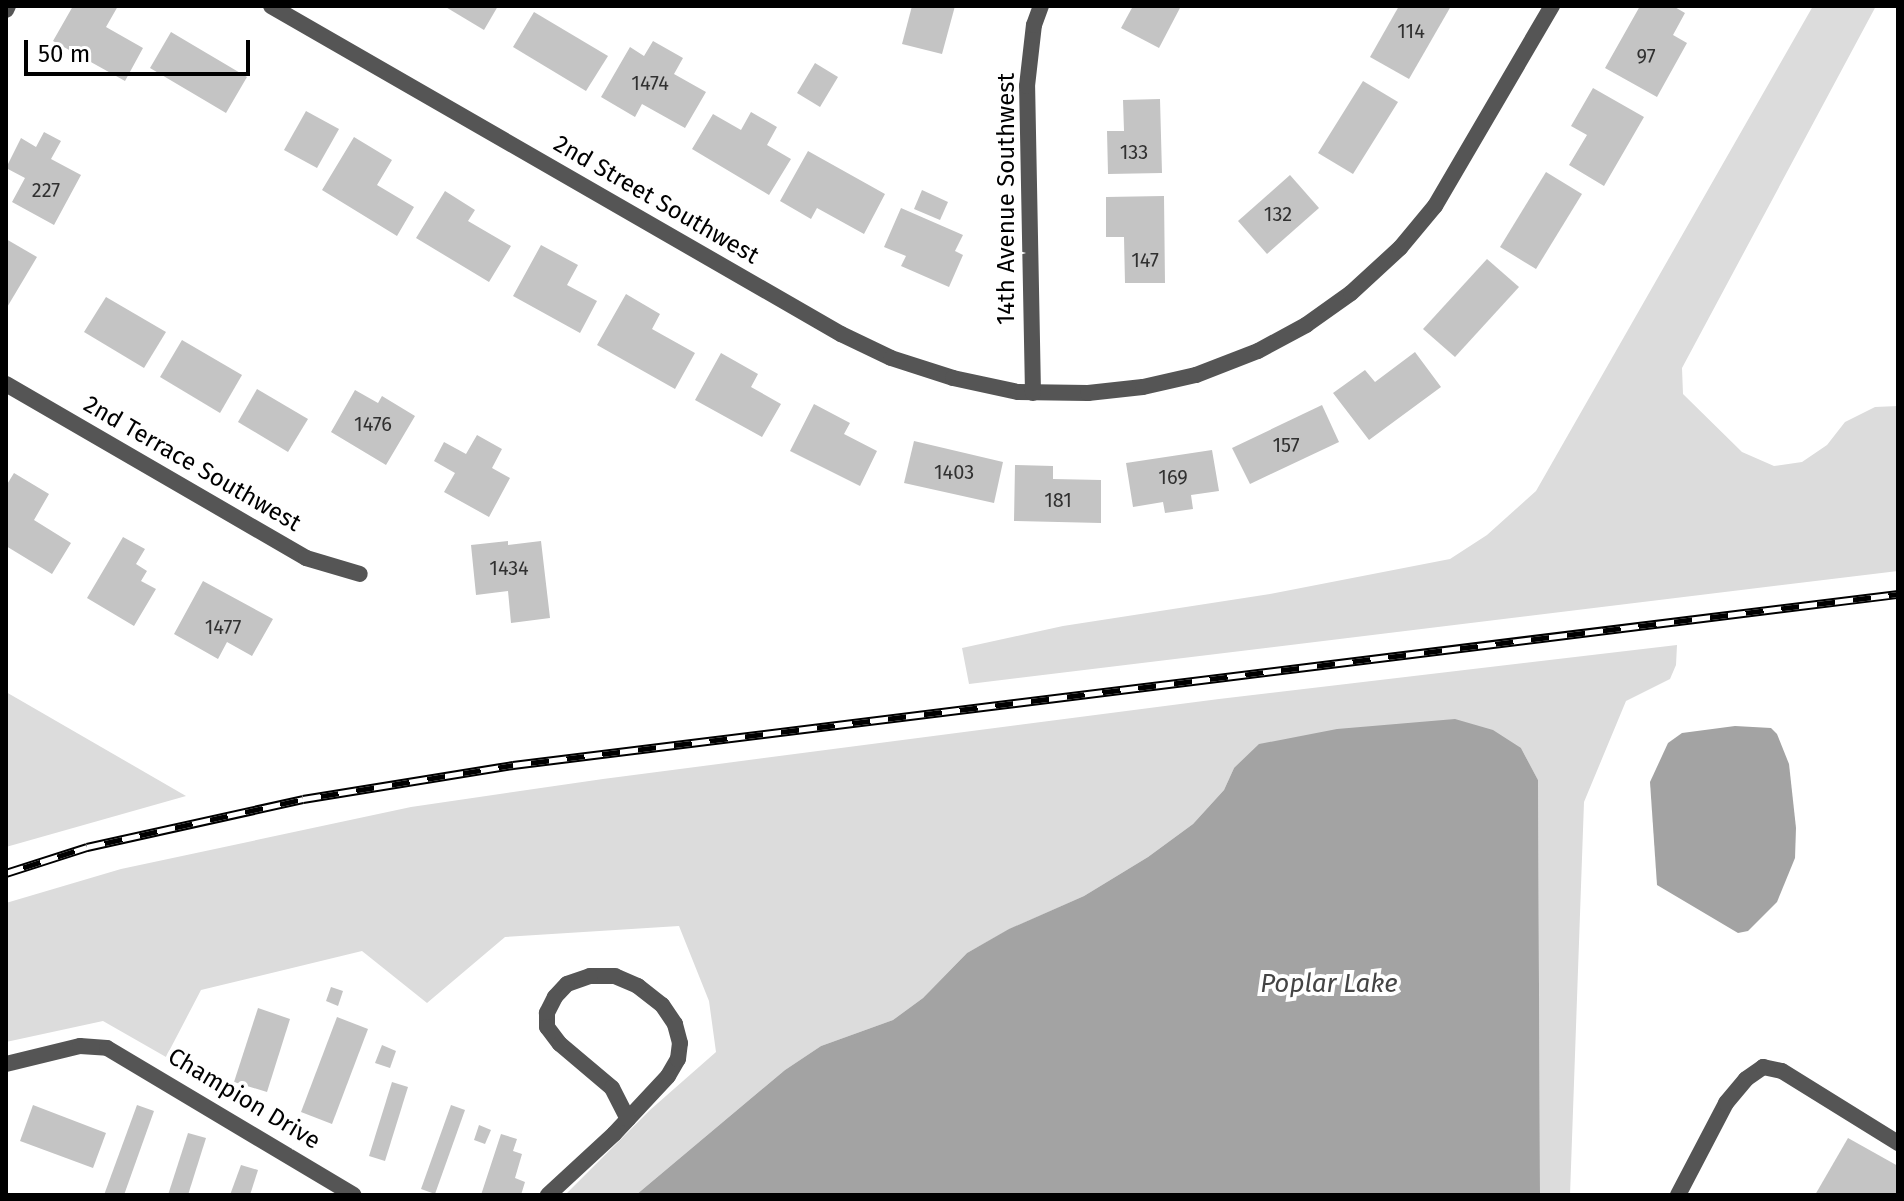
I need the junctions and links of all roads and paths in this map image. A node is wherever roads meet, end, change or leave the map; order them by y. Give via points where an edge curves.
1 (271, 6) edge
2 (1041, 6) edge
3 (1552, 6) edge
4 (6, 384) edge
5 (1033, 393) junction
6 (360, 574) dead end
7 (6, 1064) edge
8 (628, 1119) junction
9 (1898, 1143) edge
10 (354, 1195) edge
11 (548, 1195) edge
12 (1678, 1195) edge

1 - 5 street, 2nd Street Southwest via 841,334 891,358 953,378
2 - 5 street, 14th Avenue Southwest via 1027,86
3 - 5 street, 2nd Street Southwest via 1435,206 1351,293 1258,351 1196,375 1129,389
4 - 6 street, 2nd Terrace Southwest via 306,558
7 - 10 street, Champion Drive via 80,1046 107,1048
8 - 8 street via 612,1088 547,1027 547,1013 567,984 590,976 615,976 662,1005 675,1024 678,1059
8 - 11 street
9 - 12 street via 1782,1071 1763,1067 1726,1103

